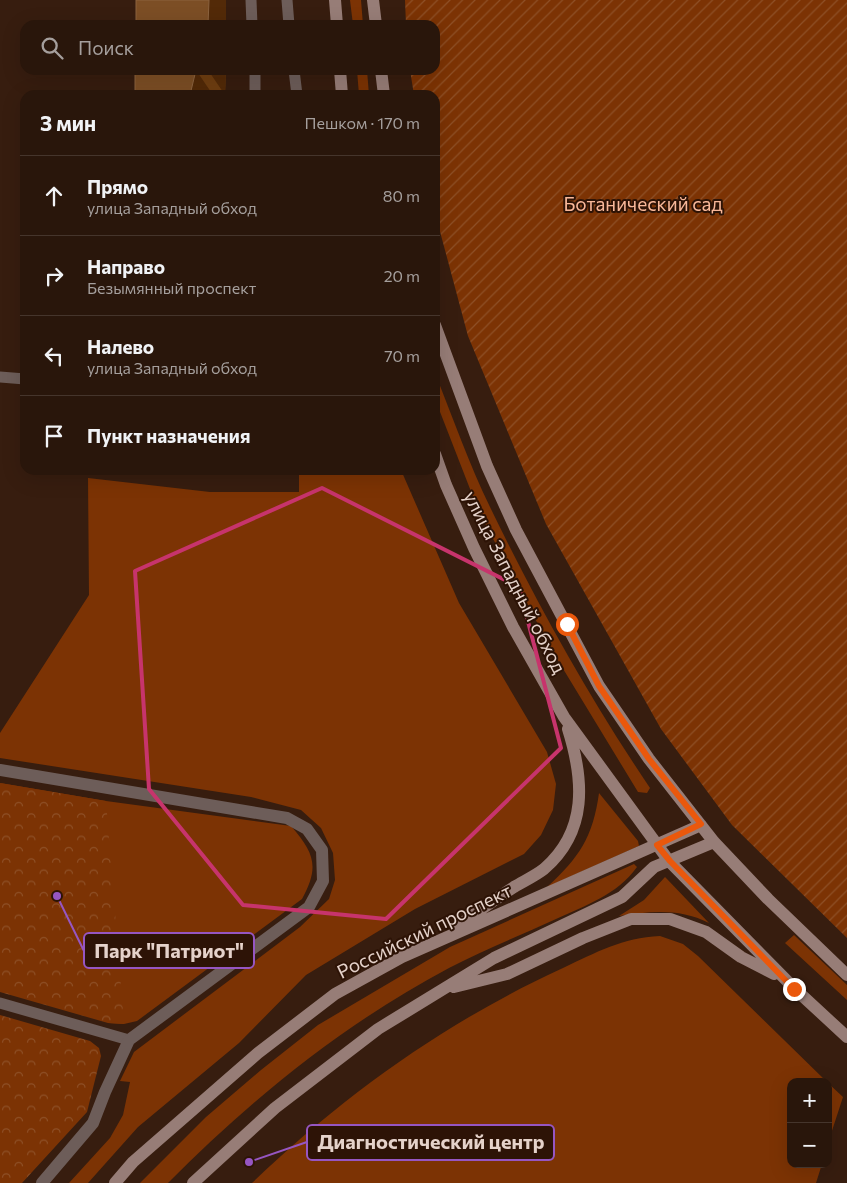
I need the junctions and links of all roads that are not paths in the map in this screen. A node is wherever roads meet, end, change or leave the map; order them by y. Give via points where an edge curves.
1 (251, 0) edge
2 (287, 0) edge
3 (334, 0) edge
4 (373, 0) edge
5 (252, 20) edge
6 (289, 20) edge
7 (336, 20) edge
8 (375, 20) edge
9 (255, 75) edge
10 (295, 75) edge
11 (340, 75) edge
12 (382, 75) edge
13 (255, 90) edge
14 (296, 90) edge
15 (342, 90) edge
16 (383, 90) edge
17 (440, 339) edge
18 (0, 377) edge
19 (20, 379) edge
20 (440, 469) edge
21 (564, 717) junction
22 (0, 770) edge
23 (701, 824) junction
24 (714, 842) junction
25 (657, 845) junction
26 (670, 861) junction
27 (438, 941) junction
28 (847, 975) edge
29 (785, 980) junction
30 (442, 990) junction
31 (0, 1003) edge
32 (847, 1037) edge
33 (129, 1040) junction
34 (42, 1183) edge
35 (115, 1183) edge
36 (193, 1183) edge

1 - 5 lane
2 - 6 lane
3 - 7 main road
4 - 8 main road
9 - 13 lane
10 - 14 lane
11 - 15 main road
12 - 16 main road
17 - 23 main road, улица Западный обход via 486,466 516,530 599,686 649,759
18 - 19 lane
20 - 21 main road, улица Западный обход via 513,627
21 - 25 main road, улица Западный обход
21 - 27 main road via 574,748 581,789 577,820 564,846 544,870 485,906
22 - 33 street via 286,818 307,829 322,850 323,881 309,906
23 - 24 main road, улица Западный обход
23 - 25 main road, Российский проспект
24 - 26 main road
24 - 28 main road, улица Западный обход
25 - 26 main road, улица Западный обход
25 - 27 main road, Российский проспект
26 - 29 main road, улица Западный обход
26 - 30 main road via 654,867 622,897 494,958
27 - 35 main road, Российский проспект via 335,994 258,1053 134,1162
29 - 30 main road via 741,957 706,932 670,920 631,920 583,938 506,974
29 - 32 main road, улица Западный обход
30 - 36 main road via 378,1029 275,1108
31 - 33 lane
33 - 34 street via 93,1123

